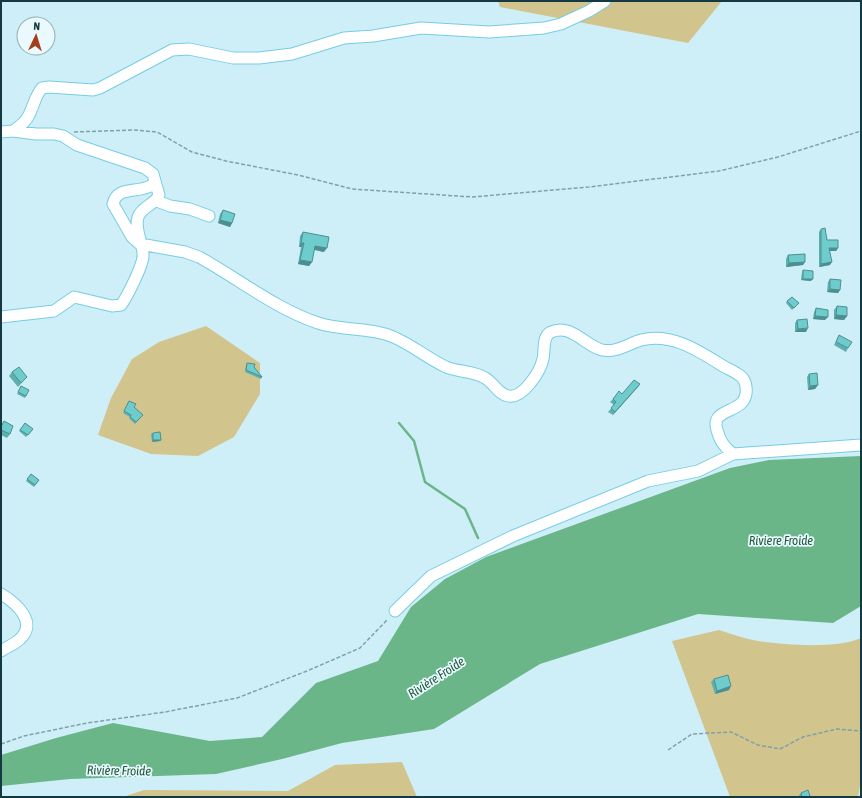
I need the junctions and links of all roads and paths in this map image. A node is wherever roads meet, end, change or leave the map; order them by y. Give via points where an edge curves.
1 (605, 1) edge
2 (13, 131) junction
3 (861, 131) edge
4 (1, 132) edge
5 (54, 134) junction
6 (155, 181) junction
7 (157, 201) junction
8 (208, 216) dead end
9 (140, 244) junction
10 (1, 318) edge
11 (861, 445) edge
12 (733, 454) junction
13 (1, 594) edge
14 (395, 611) joint
15 (1, 651) edge
16 (861, 731) edge
17 (1, 744) edge
18 (668, 750) dead end

1 - 2 street via 561,24 518,30 472,32 421,28 344,38 292,54 252,58 233,58 189,49 172,50 100,88 42,88 23,124
2 - 4 street
2 - 5 street
3 - 5 path via 778,157 719,171 589,187 472,197 352,189 192,152 157,132 134,130
5 - 6 street via 145,168 153,174
6 - 7 street via 159,195
6 - 9 street via 150,187 121,193 114,198 113,204 132,237
7 - 8 street
7 - 9 street via 144,208 139,216 137,226
9 - 10 street via 143,256 141,266 121,305 112,306 74,297 54,311
9 - 12 street via 199,257 284,309 319,323 391,336 447,367 485,378 506,396 520,395 529,385 543,360 546,336 550,332 557,330 576,334 602,350 614,350 651,338 678,342 702,352 739,374 745,382 746,392 742,403 716,419 715,426 722,445
11 - 12 street
12 - 14 street via 698,471 648,481 513,536 431,576
13 - 15 street via 11,600 26,616 27,628 20,639
14 - 17 path via 360,648 237,698 87,723 24,736
16 - 18 path via 837,729 803,737 780,749 758,745 731,732 692,734

